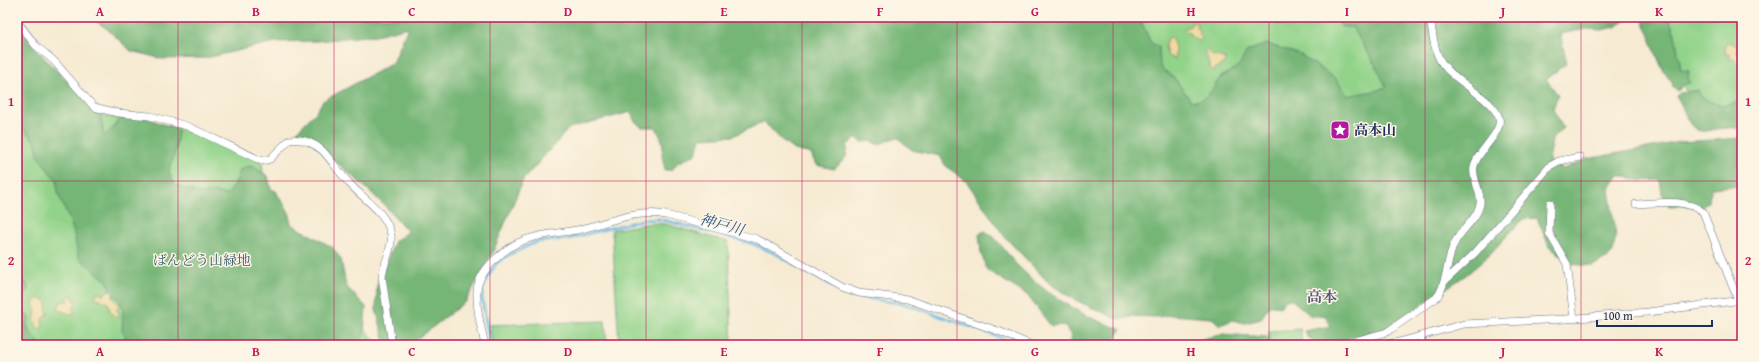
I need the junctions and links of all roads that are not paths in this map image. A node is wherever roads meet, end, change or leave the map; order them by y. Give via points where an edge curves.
1 (1430, 17) edge
2 (17, 21) edge
3 (1580, 157) dead end
4 (1550, 203) dead end
5 (1636, 204) dead end
6 (1444, 282) junction
7 (1740, 300) edge
8 (1574, 319) junction
9 (1420, 336) junction
10 (392, 344) edge
11 (485, 345) edge
12 (1031, 345) edge
13 (1340, 345) edge
14 (1381, 345) edge
15 (1423, 345) edge

1 - 6 street via 1439,59 1448,70 1494,109 1499,119 1497,130 1474,165 1480,204 1476,214 1454,244
2 - 10 street via 35,45 54,61 94,107 118,113 150,116 187,126 262,161 270,159 289,140 300,140 316,145 323,151 359,194 374,206 391,235 391,244 382,268 382,278
3 - 6 street via 1559,161 1550,166 1475,253
4 - 8 street via 1549,233 1567,264
5 - 7 street via 1680,203 1694,205 1703,212
6 - 13 street via 1442,292 1436,298 1387,332
7 - 8 street
8 - 9 street via 1464,324
9 - 14 street
9 - 15 street
11 - 12 street via 477,312 477,289 489,267 504,250 534,237 563,234 627,216 651,214 666,215 757,239 842,287 858,293 907,299

